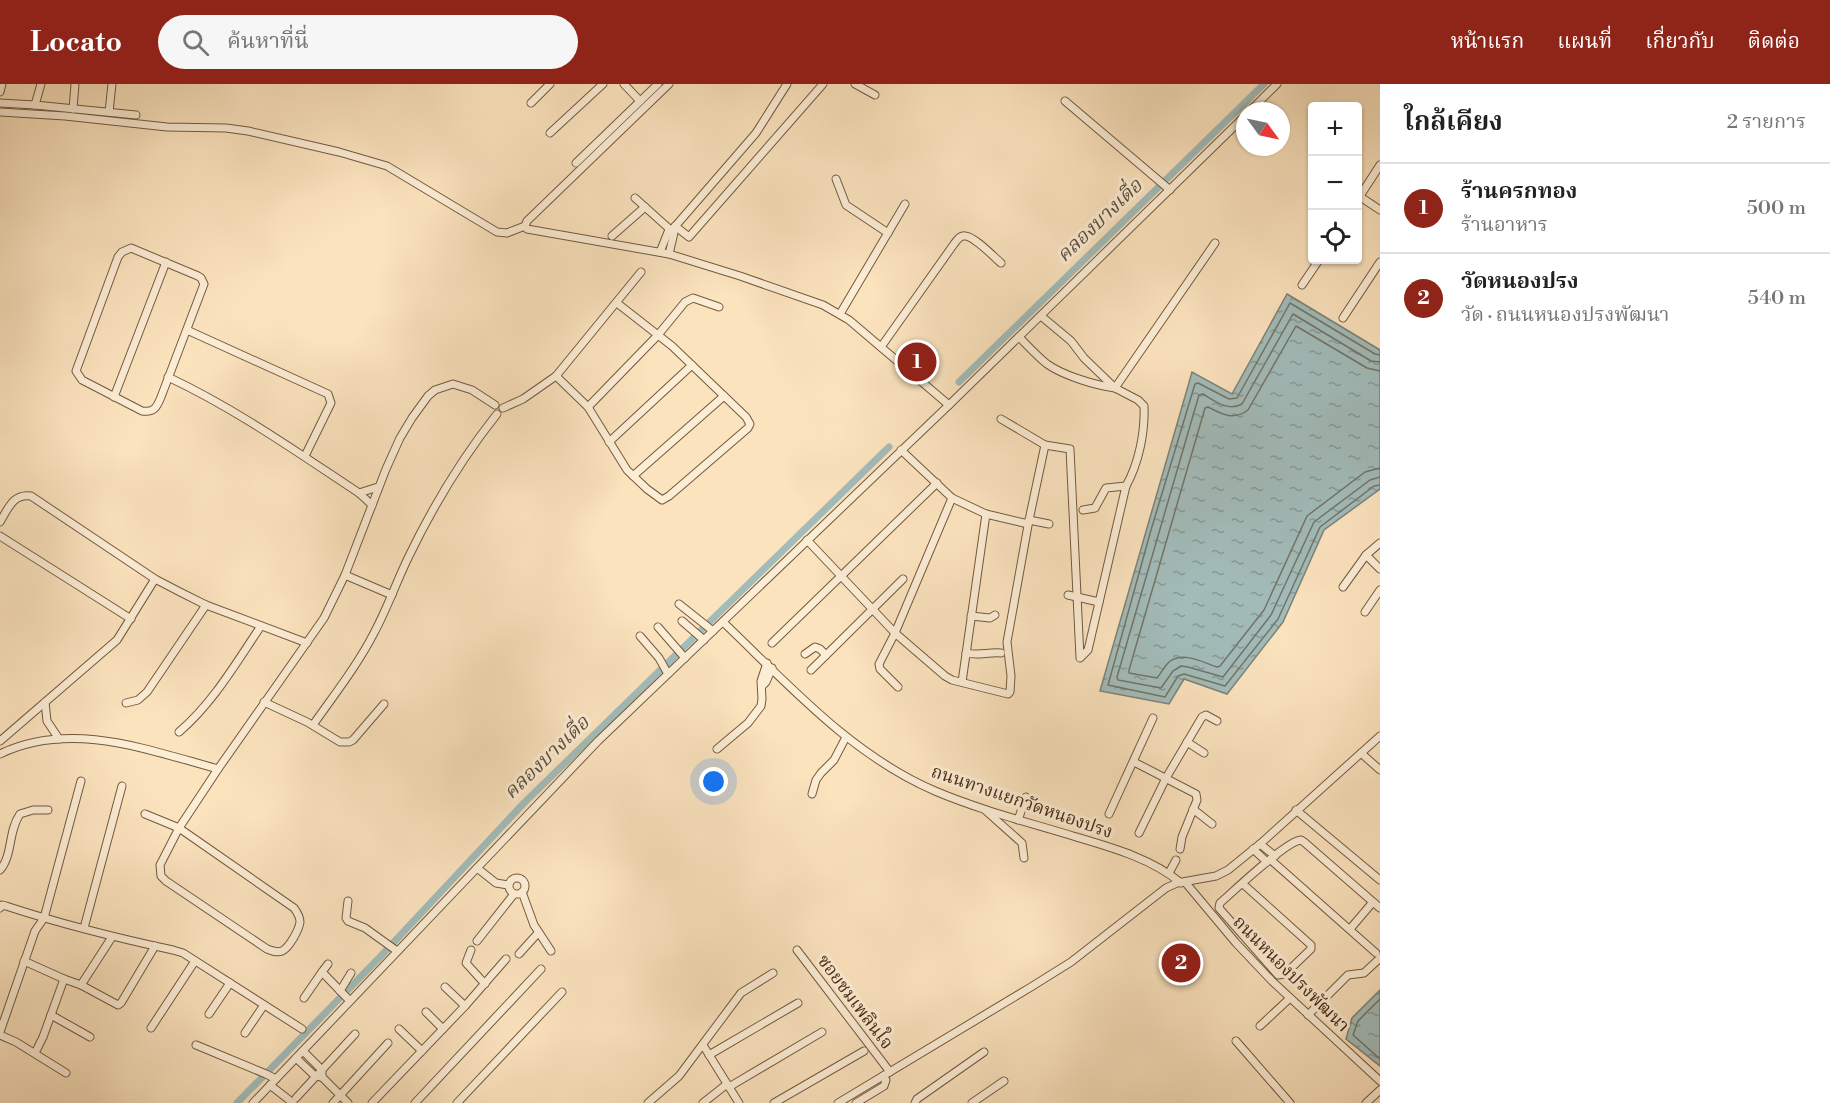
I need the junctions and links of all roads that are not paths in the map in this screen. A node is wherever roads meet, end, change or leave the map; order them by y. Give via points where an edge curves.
1 (2, 84) edge
2 (41, 84) edge
3 (75, 84) edge
4 (112, 84) edge
5 (550, 84) edge
6 (603, 84) edge
7 (624, 84) edge
8 (658, 84) edge
9 (669, 84) edge
10 (787, 84) edge
11 (823, 84) edge
12 (855, 84) edge
13 (1277, 84) edge
14 (0, 92) edge
15 (875, 95) dead end
16 (640, 101) junction
17 (1065, 101) dead end
18 (1259, 102) edge
19 (0, 103) edge
20 (531, 103) dead end
21 (35, 105) junction
22 (73, 109) junction
23 (0, 112) edge
24 (109, 112) junction
25 (136, 115) dead end
26 (1236, 124) edge
27 (550, 133) dead end
28 (576, 163) dead end
29 (1380, 165) edge
30 (836, 179) dead end
31 (1167, 188) junction
32 (1362, 192) edge
33 (635, 198) dead end
34 (1362, 200) edge
35 (905, 204) dead end
36 (645, 207) junction
37 (1380, 210) edge
38 (525, 226) junction
39 (674, 228) junction
40 (888, 233) junction
41 (612, 236) dead end
42 (1215, 243) dead end
43 (660, 252) junction
44 (669, 254) junction
45 (166, 262) junction
46 (1380, 262) edge
47 (1001, 263) dead end
48 (1315, 264) edge
49 (641, 272) dead end
50 (1302, 285) dead end
51 (618, 303) junction
52 (719, 307) dead end
53 (840, 314) junction
54 (1041, 316) junction
55 (1343, 318) dead end
56 (186, 330) junction
57 (658, 334) junction
58 (1019, 337) junction
59 (881, 347) junction
60 (692, 365) junction
61 (556, 376) junction
62 (168, 377) junction
63 (1115, 388) junction
64 (724, 396) junction
65 (114, 397) junction
66 (949, 405) junction
67 (588, 407) junction
68 (498, 409) junction
69 (1001, 419) dead end
70 (609, 442) junction
71 (1045, 445) junction
72 (901, 450) junction
73 (304, 456) junction
74 (633, 476) junction
75 (936, 483) junction
76 (1126, 486) junction
77 (378, 487) junction
78 (359, 493) junction
79 (952, 498) junction
80 (372, 505) junction
81 (1083, 510) dead end
82 (986, 514) junction
83 (0, 522) edge
84 (1028, 522) junction
85 (1049, 524) dead end
86 (0, 536) edge
87 (807, 540) junction
88 (1380, 543) edge
89 (1366, 555) junction
90 (1380, 569) edge
91 (345, 575) junction
92 (841, 576) junction
93 (155, 579) junction
94 (903, 579) dead end
95 (1343, 586) dead end
96 (1380, 590) edge
97 (392, 595) junction
98 (1068, 596) dead end
99 (1077, 597) junction
100 (1099, 602) junction
101 (679, 604) dead end
102 (206, 605) junction
103 (872, 609) junction
104 (1365, 612) dead end
105 (995, 615) dead end
106 (971, 616) junction
107 (131, 619) junction
108 (682, 621) dead end
109 (723, 622) junction
110 (261, 626) junction
111 (658, 627) dead end
112 (709, 628) junction
113 (895, 633) junction
114 (640, 636) dead end
115 (700, 637) junction
116 (307, 643) junction
117 (772, 643) dead end
118 (966, 653) junction
119 (1001, 653) dead end
120 (682, 654) junction
121 (805, 654) dead end
122 (826, 655) junction
123 (769, 666) junction
124 (666, 670) junction
125 (811, 670) dead end
126 (962, 682) junction
127 (898, 687) dead end
128 (45, 702) junction
129 (264, 702) junction
130 (126, 703) dead end
131 (384, 704) dead end
132 (1154, 718) dead end
133 (1216, 721) dead end
134 (313, 725) junction
135 (179, 732) dead end
136 (1380, 736) edge
137 (846, 737) junction
138 (59, 740) junction
139 (0, 741) edge
140 (1187, 742) junction
141 (717, 748) dead end
142 (1204, 753) dead end
143 (1361, 753) junction
144 (0, 754) edge
145 (1134, 762) junction
146 (218, 769) junction
147 (1380, 770) edge
148 (1166, 778) junction
149 (81, 781) dead end
150 (122, 786) dead end
151 (812, 794) dead end
152 (1026, 797) dead end
153 (983, 808) junction
154 (1193, 809) junction
155 (48, 810) dead end
156 (1296, 810) junction
157 (145, 814) dead end
158 (1109, 814) dead end
159 (1019, 817) junction
160 (1212, 824) dead end
161 (179, 828) junction
162 (1139, 833) dead end
163 (1260, 843) junction
164 (1180, 849) dead end
165 (1253, 849) junction
166 (1024, 858) dead end
167 (1271, 859) junction
168 (477, 868) junction
169 (0, 870) edge
170 (1380, 880) edge
171 (1183, 883) junction
172 (1243, 884) junction
173 (508, 885) junction
174 (518, 893) junction
175 (348, 901) dead end
176 (1372, 902) junction
177 (0, 908) edge
178 (1380, 908) edge
179 (44, 918) junction
180 (84, 928) junction
181 (1350, 929) junction
182 (538, 933) junction
183 (112, 937) junction
184 (477, 941) dead end
185 (155, 946) junction
186 (393, 948) junction
187 (471, 950) dead end
188 (797, 950) dead end
189 (551, 951) dead end
190 (519, 954) dead end
191 (1378, 955) edge
192 (506, 959) dead end
193 (195, 960) junction
194 (24, 961) junction
195 (328, 964) dead end
196 (541, 969) dead end
197 (322, 972) junction
198 (351, 973) dead end
199 (772, 973) dead end
200 (64, 979) junction
201 (230, 983) junction
202 (485, 984) junction
203 (81, 985) junction
204 (445, 987) dead end
205 (562, 992) dead end
206 (345, 996) junction
207 (304, 998) dead end
208 (1290, 998) junction
209 (798, 1003) dead end
210 (264, 1005) junction
211 (465, 1006) junction
212 (426, 1012) dead end
213 (209, 1014) dead end
214 (51, 1015) junction
215 (1308, 1015) junction
216 (1260, 1026) dead end
217 (151, 1028) dead end
218 (302, 1029) dead end
219 (399, 1029) dead end
220 (443, 1029) junction
221 (822, 1032) dead end
222 (0, 1033) edge
223 (245, 1033) dead end
224 (355, 1034) dead end
225 (90, 1037) dead end
226 (1236, 1041) dead end
227 (388, 1043) dead end
228 (196, 1045) dead end
229 (703, 1045) junction
230 (303, 1051) junction
231 (422, 1051) junction
232 (864, 1051) dead end
233 (984, 1052) dead end
234 (35, 1053) junction
235 (709, 1055) junction
236 (296, 1058) junction
237 (66, 1073) dead end
238 (320, 1074) junction
239 (886, 1074) junction
240 (271, 1079) junction
241 (1004, 1081) dead end
242 (1380, 1081) edge
243 (728, 1085) junction
244 (1380, 1090) edge
245 (340, 1095) junction
246 (294, 1101) edge
247 (253, 1103) edge
248 (333, 1103) edge
249 (348, 1103) edge
250 (372, 1103) edge
251 (415, 1103) edge
252 (457, 1103) edge
253 (648, 1103) edge
254 (703, 1103) edge
255 (739, 1103) edge
256 (774, 1103) edge
257 (838, 1103) edge
258 (856, 1103) edge
259 (915, 1103) edge
260 (972, 1103) edge
261 (1290, 1103) edge
262 (1366, 1103) edge

1 - 14 street
2 - 21 street
3 - 22 street
4 - 24 street
5 - 20 street
6 - 27 street
7 - 16 street
8 - 16 street
9 - 38 street
10 - 39 street via 756,133
11 - 39 street via 689,237
12 - 15 street
13 - 18 street
16 - 28 street
17 - 31 street
19 - 21 street
21 - 22 street
22 - 24 street
23 - 38 street via 248,131 387,166 496,232 507,233
24 - 25 street
26 - 31 street
29 - 32 street
30 - 40 street via 846,205
31 - 54 street
33 - 36 street
34 - 37 street
35 - 40 street
36 - 39 street
36 - 41 street
38 - 43 street via 530,231
39 - 43 street via 665,235
39 - 44 street
40 - 53 street
42 - 63 street
43 - 44 street
44 - 53 street
45 - 56 street via 203,281
45 - 65 street
45 - 65 street via 131,248 118,257 76,371 82,380
46 - 55 street
47 - 59 street via 972,238 961,236
48 - 50 street
49 - 51 street
51 - 57 street
51 - 61 street
52 - 57 street via 688,299
53 - 59 street
54 - 58 street
54 - 63 street via 1071,341
56 - 62 street
56 - 73 street via 328,394 331,403
57 - 60 street
57 - 67 street
58 - 63 street via 1059,371
58 - 66 street
59 - 66 street
60 - 64 street
60 - 70 street
61 - 67 street
61 - 68 street via 522,399
62 - 65 street via 154,410 142,411
62 - 73 street
63 - 76 street via 1142,403 1144,410 1140,447
64 - 74 street
64 - 74 street via 749,421 746,431 662,500
66 - 72 street
67 - 70 street
68 - 77 street via 461,385 435,390 400,438
68 - 97 street via 441,494
69 - 71 street
70 - 74 street
71 - 84 street
71 - 99 street via 1070,448
72 - 75 street
72 - 87 street
73 - 78 street
75 - 79 street
75 - 92 street
76 - 81 street via 1106,488 1095,508
76 - 100 street
77 - 78 street
77 - 80 street
78 - 80 street
79 - 82 street
79 - 113 street
80 - 91 street
82 - 84 street
82 - 106 street
83 - 93 street via 14,499 31,496
84 - 85 street
84 - 126 street via 1007,642 1010,692
86 - 107 street
87 - 92 street
87 - 109 street
88 - 89 street
89 - 90 street
89 - 95 street
91 - 97 street
91 - 116 street
92 - 103 street
92 - 117 street
93 - 102 street
93 - 107 street
94 - 103 street
96 - 104 street
97 - 134 street via 356,663
98 - 99 street
99 - 100 street
99 - 100 street via 1080,658 1088,650
101 - 112 street
102 - 110 street
102 - 130 street via 147,692
103 - 113 street
103 - 122 street
105 - 106 street
106 - 118 street
107 - 128 street via 117,640
108 - 115 street
109 - 112 street
109 - 123 street, ถนนทางแยกวัดหนองปรง
110 - 116 street
110 - 135 street via 209,701
111 - 120 street
112 - 115 street
113 - 126 street via 945,676
113 - 127 street via 879,664
114 - 124 street
115 - 120 street
116 - 129 street
118 - 119 street
118 - 126 street
120 - 124 street
121 - 122 street via 815,647
122 - 125 street
123 - 137 street, ถนนทางแยกวัดหนองปรง
123 - 141 street via 755,715
124 - 168 street
128 - 138 street via 47,721
128 - 139 street
129 - 134 street
129 - 146 street
131 - 134 street via 349,742 340,742
132 - 145 street
133 - 140 street via 1204,715
136 - 143 street
137 - 151 street via 834,760 820,773
137 - 153 street, ถนนทางแยกวัดหนองปรง via 913,780
138 - 144 street via 33,743
138 - 146 street via 107,740
140 - 142 street
140 - 148 street
143 - 147 street
143 - 156 street
145 - 148 street
145 - 158 street
146 - 161 street
148 - 154 street via 1195,792
148 - 162 street
149 - 179 street
150 - 180 street
152 - 159 street
153 - 159 street, ถนนทางแยกวัดหนองปรง
153 - 166 street via 1022,843
154 - 160 street
154 - 164 street
155 - 169 street via 20,814
156 - 163 street
156 - 170 street
157 - 161 street
159 - 171 street, ถนนทางแยกวัดหนองปรง via 1152,864 1173,866
161 - 161 street via 294,908 300,922 287,947 281,952 267,949 166,881 160,866
163 - 165 street
163 - 167 street
165 - 167 street
165 - 171 street via 1221,874
167 - 172 street
167 - 176 street via 1301,840
167 - 181 street
168 - 173 street via 496,884
168 - 186 street
171 - 208 street, ถนนหนองปรงพัฒนา
171 - 239 street via 1167,888 1071,962
172 - 172 street via 1219,908 1283,976 1311,945
173 - 174 street
173 - 174 street via 513,878 521,878 525,885
174 - 182 street
174 - 184 street
175 - 186 street via 348,921
176 - 178 street
176 - 181 street
177 - 179 street via 2,905
179 - 180 street
179 - 194 street
180 - 183 street
181 - 191 street
182 - 189 street
182 - 190 street
183 - 185 street
183 - 203 street
185 - 193 street
185 - 203 street via 118,1005
186 - 206 street
187 - 202 street via 466,963
188 - 239 street, ซอยชมเพลินใจ
191 - 215 street via 1364,973 1348,975
192 - 202 street
193 - 201 street
193 - 217 street
194 - 200 street
194 - 222 street
195 - 197 street
196 - 251 street
197 - 206 street
197 - 207 street
198 - 206 street
199 - 229 street via 741,993
200 - 203 street
200 - 214 street
201 - 210 street
201 - 213 street
202 - 211 street
204 - 211 street
205 - 252 street
206 - 230 street
208 - 215 street, ถนนหนองปรงพัฒนา
208 - 216 street
209 - 235 street
210 - 218 street
210 - 223 street
211 - 220 street
212 - 220 street
214 - 225 street
214 - 234 street
215 - 242 street, ถนนหนองปรงพัฒนา
219 - 231 street
220 - 231 street
221 - 243 street
222 - 234 street
224 - 238 street
226 - 261 street
227 - 245 street
228 - 240 street
229 - 235 street
229 - 253 street via 679,1076
230 - 236 street
230 - 238 street
231 - 250 street
232 - 256 street
233 - 259 street
234 - 237 street
235 - 243 street
236 - 238 street
236 - 240 street
238 - 245 street
238 - 246 street
239 - 257 street
239 - 258 street via 884,1086
240 - 246 street
240 - 247 street
241 - 260 street
243 - 254 street
243 - 255 street
244 - 262 street
245 - 248 street
245 - 249 street

